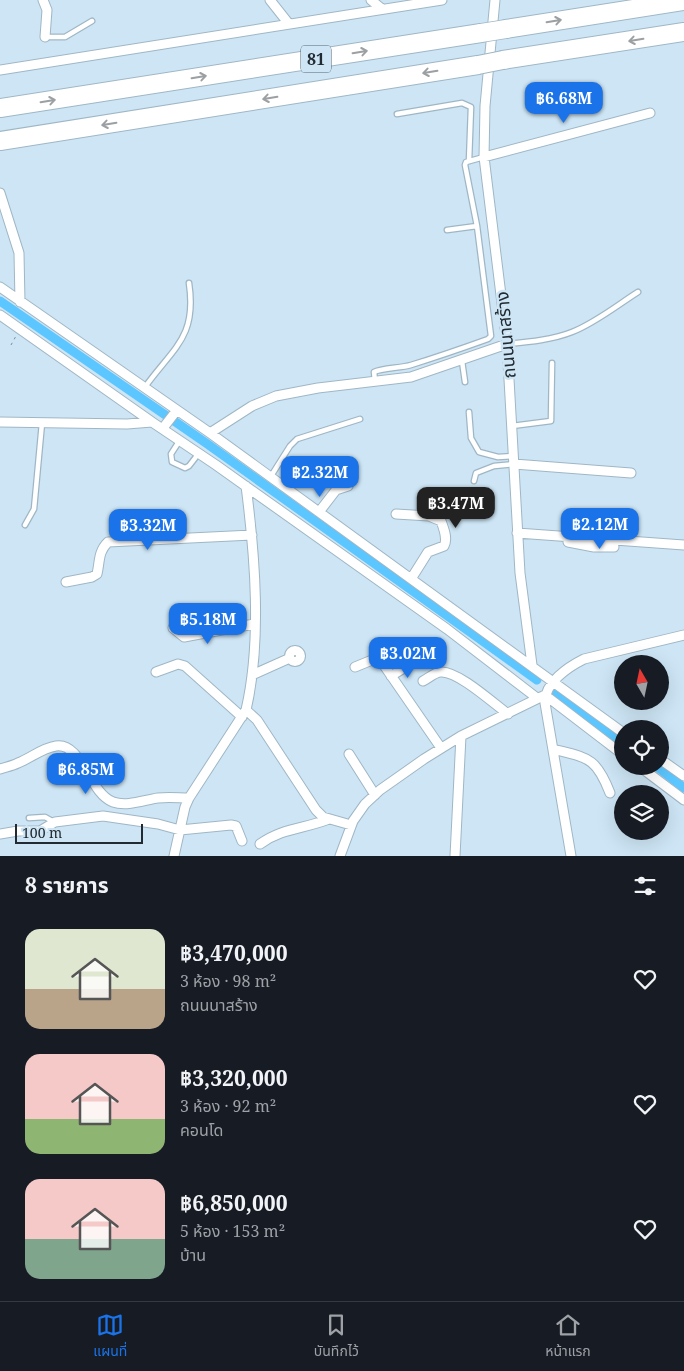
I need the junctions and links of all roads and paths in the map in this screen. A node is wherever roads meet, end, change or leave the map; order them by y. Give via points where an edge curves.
1 (43, 0) edge
2 (270, 0) edge
3 (371, 0) edge
4 (442, 0) edge
5 (684, 1) edge
6 (495, 3) edge
7 (382, 10) junction
8 (92, 22) dead end
9 (289, 24) junction
10 (684, 32) edge
11 (45, 37) joint
12 (0, 70) edge
13 (0, 108) edge
14 (650, 113) dead end
15 (397, 114) dead end
16 (0, 141) edge
17 (484, 158) junction
18 (469, 161) junction
19 (0, 193) edge
20 (477, 226) junction
21 (447, 230) dead end
22 (189, 283) dead end
23 (0, 287) edge
24 (638, 292) dead end
25 (20, 302) junction
26 (0, 315) edge
27 (507, 344) junction
28 (462, 361) junction
29 (552, 363) dead end
30 (375, 382) junction
31 (465, 382) dead end
32 (145, 388) junction
33 (175, 412) junction
34 (469, 412) dead end
35 (360, 419) dead end
36 (0, 422) edge
37 (152, 422) junction
38 (42, 423) junction
39 (512, 426) junction
40 (165, 427) junction
41 (210, 433) junction
42 (180, 440) junction
43 (199, 453) junction
44 (514, 460) junction
45 (630, 473) dead end
46 (270, 477) junction
47 (474, 481) dead end
48 (246, 486) junction
49 (348, 486) dead end
50 (319, 512) junction
51 (396, 514) dead end
52 (25, 525) dead end
53 (517, 533) junction
54 (252, 535) junction
55 (557, 536) junction
56 (684, 545) edge
57 (614, 546) dead end
58 (412, 578) junction
59 (66, 582) dead end
60 (214, 615) dead end
61 (254, 624) junction
62 (241, 627) junction
63 (173, 628) dead end
64 (684, 635) edge
65 (290, 658) dead end
66 (418, 659) dead end
67 (532, 665) junction
68 (354, 667) dead end
69 (156, 672) dead end
70 (252, 675) junction
71 (391, 676) junction
72 (423, 681) dead end
73 (553, 683) junction
74 (541, 697) junction
75 (244, 714) junction
76 (508, 714) junction
77 (614, 726) edge
78 (461, 736) junction
79 (441, 748) junction
80 (614, 748) edge
81 (553, 749) junction
82 (349, 754) dead end
83 (669, 765) edge
84 (0, 769) edge
85 (651, 775) edge
86 (684, 776) edge
87 (610, 793) dead end
88 (375, 795) junction
89 (189, 798) junction
90 (684, 800) edge
91 (29, 818) dead end
92 (329, 819) junction
93 (55, 822) junction
94 (351, 825) junction
95 (180, 830) junction
96 (0, 834) edge
97 (242, 840) dead end
98 (260, 844) dead end
99 (174, 856) edge
100 (340, 856) edge
101 (455, 856) edge
102 (571, 856) edge

1 - 11 street via 47,10
2 - 9 street
3 - 7 street
4 - 7 street
13 -> 5 highway, 81, bridge
6 - 17 street, ถนนนาสร้าง via 485,106
7 - 9 street
8 - 11 lane via 65,37
9 - 12 street
10 -> 16 highway, 81, bridge
14 - 17 street
15 - 18 lane via 468,104 471,107
17 - 18 lane
17 - 27 street, ถนนนาสร้าง
18 - 20 lane via 464,165
19 - 25 street via 19,253
20 - 21 lane
20 - 30 lane via 491,336 412,365 376,370
22 - 32 lane via 192,313 185,335
23 - 25 street
24 - 27 lane via 570,333
25 - 32 street
26 - 37 street
27 - 28 street
27 - 39 street, ถนนนาสร้าง
28 - 30 street via 411,377
28 - 31 lane
29 - 39 lane via 551,421
30 - 41 street via 276,396 252,406
32 - 33 street
33 - 40 street
33 - 41 street
34 - 44 lane via 471,438 479,452
35 - 46 lane via 297,439
36 - 38 street
37 - 38 street
37 - 40 street
38 - 52 lane via 34,509
39 - 44 street, ถนนนาสร้าง
40 - 42 street
41 - 46 street
42 - 43 street
42 - 43 lane via 170,454 172,462 185,468
43 - 48 street
44 - 45 street
44 - 47 lane via 476,473
44 - 53 street, ถนนนาสร้าง
46 - 50 street
48 - 54 street
48 - 74 street
49 - 50 street via 336,490
50 - 58 street
51 - 58 street via 429,516 441,521 444,528 446,543 428,552
53 - 55 street
53 - 67 street, ถนนนาสร้าง
54 - 59 street via 108,542 98,558 97,574
54 - 61 street
55 - 56 street
55 - 57 street via 594,547
58 - 67 street
60 - 62 street via 234,619
61 - 62 street
61 - 70 street
62 - 63 street via 184,637
64 - 73 street via 584,659
65 - 70 street
66 - 71 street
67 - 73 street
68 - 71 street via 377,658
69 - 75 street via 178,664 185,666
70 - 75 street
71 - 79 street
72 - 76 street via 438,672 446,672
73 - 74 street
73 - 77 street
74 - 76 street
74 - 80 street
74 - 81 street
75 - 89 street
75 - 92 street via 258,720 307,799 323,817
76 - 78 street
78 - 79 street
78 - 101 street
79 - 88 street
81 - 87 street via 588,759 596,766
81 - 102 street
82 - 88 street
83 - 86 street
84 - 89 street via 48,748 62,746 77,757 100,792 114,802
85 - 90 street
88 - 94 street
89 - 95 street
91 - 93 lane via 45,817
92 - 94 street
92 - 98 street via 278,833
93 - 95 street via 103,816
93 - 96 street via 40,831
94 - 100 street
95 - 97 street via 232,825 236,826
95 - 99 street

